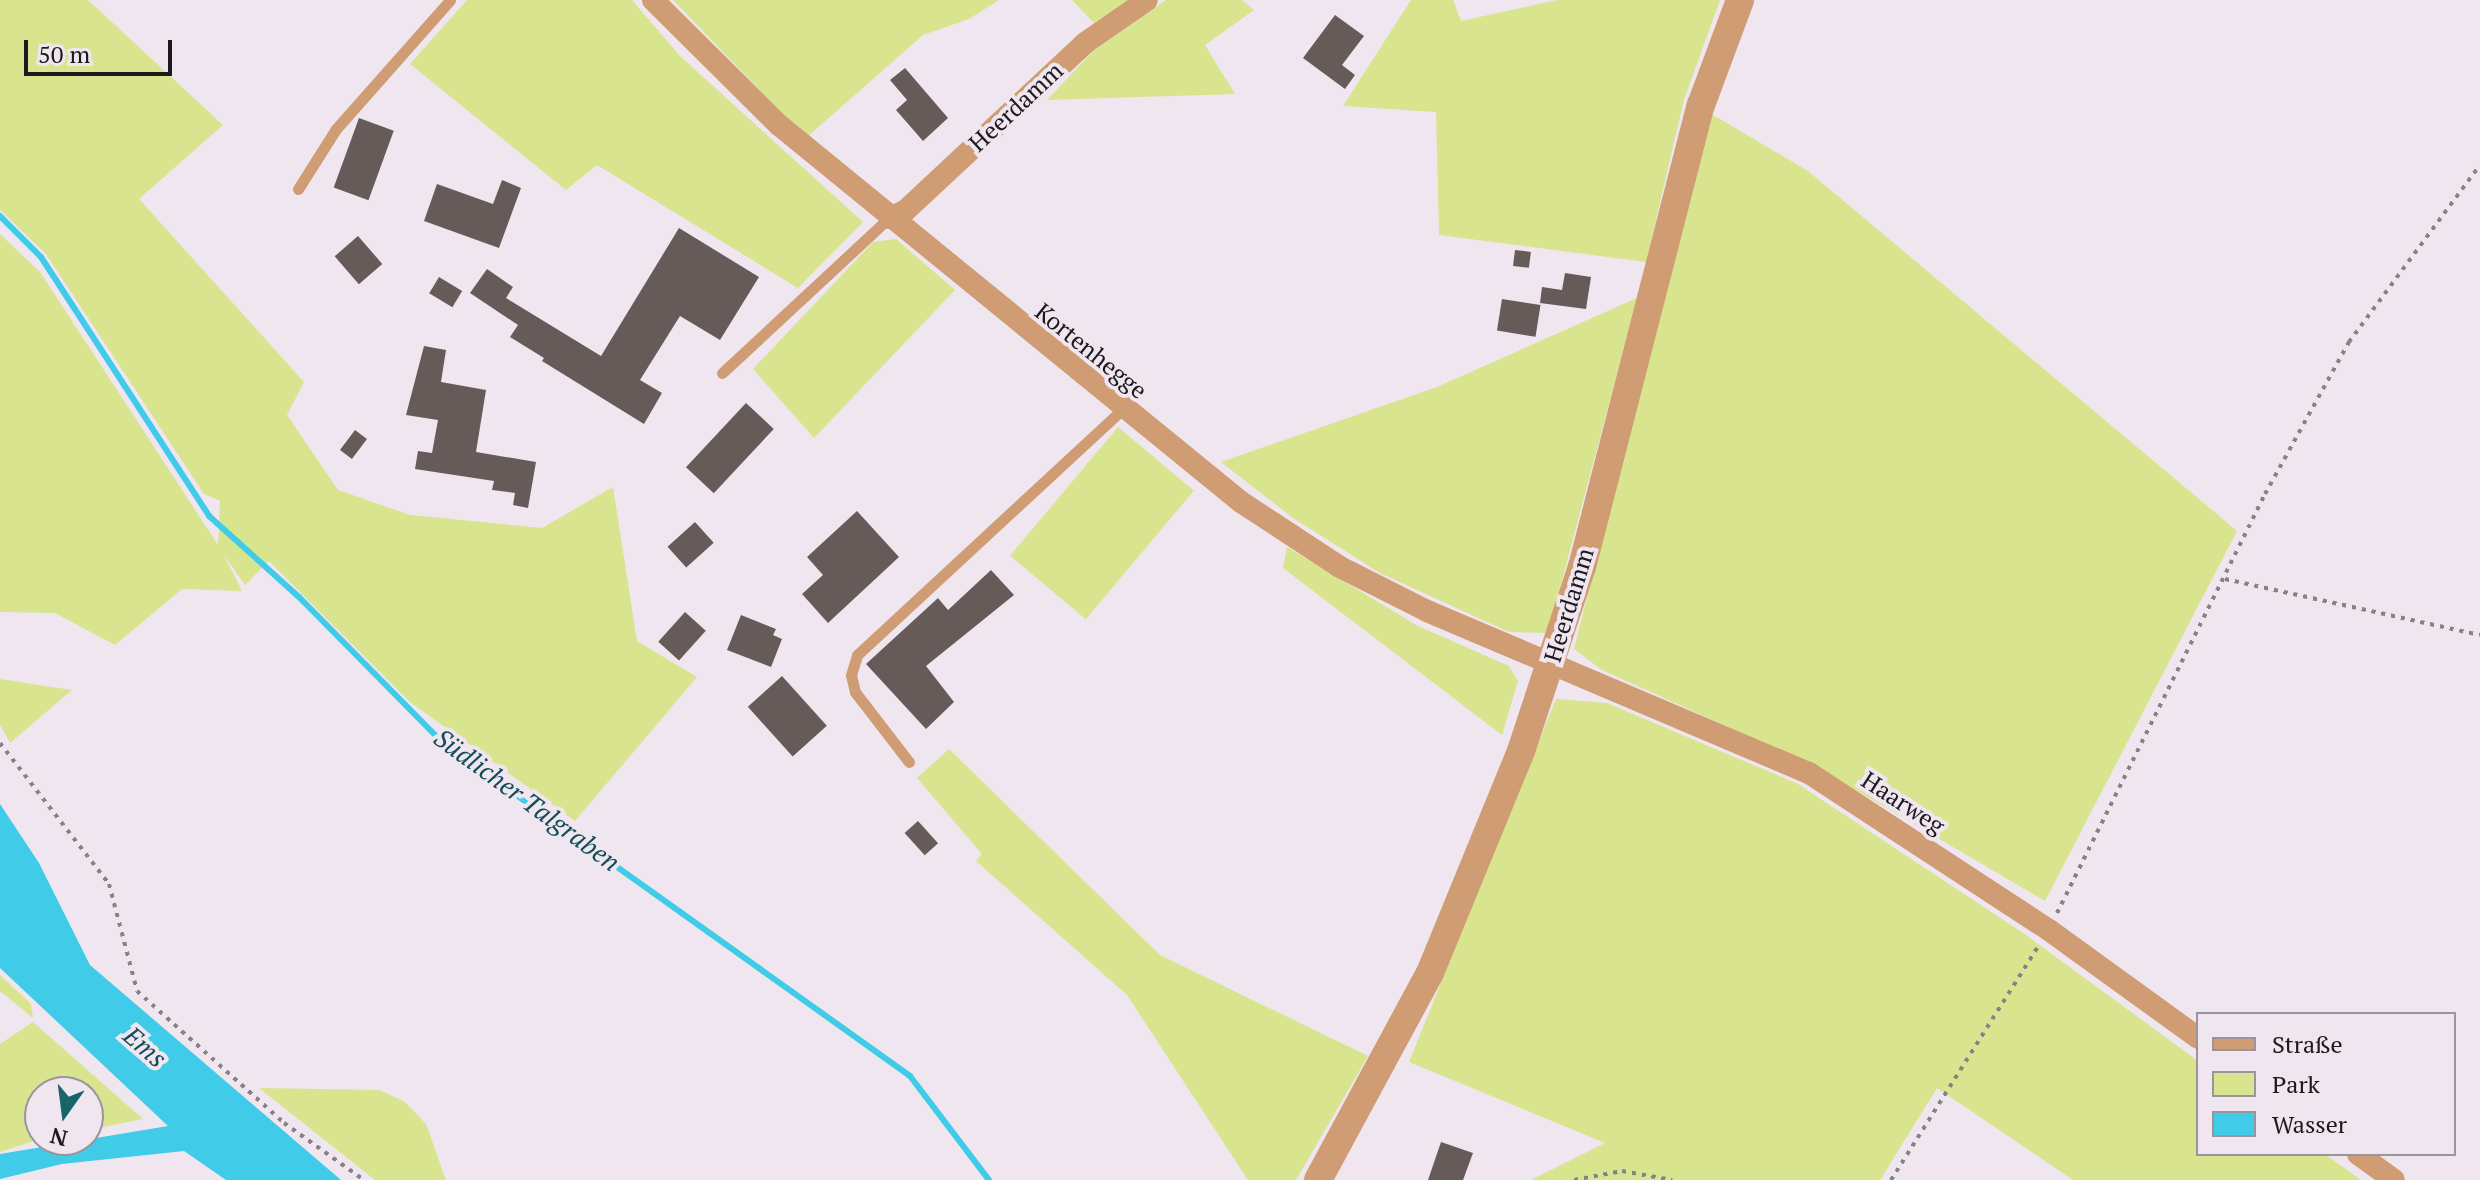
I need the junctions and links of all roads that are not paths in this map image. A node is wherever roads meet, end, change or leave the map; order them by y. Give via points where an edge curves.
1 (450, 0) edge
2 (653, 0) edge
3 (1147, 0) edge
4 (1740, 0) edge
5 (298, 189) dead end
6 (889, 218) junction
7 (722, 373) dead end
8 (1122, 410) junction
9 (1552, 661) junction
10 (909, 762) dead end
11 (2196, 1037) edge
12 (2360, 1156) edge
13 (2388, 1178) edge
14 (1318, 1180) edge

1 - 5 lane via 336,129
2 - 6 street, Kortenhegge via 779,125
3 - 6 street, Heerdamm via 1085,43 905,211
4 - 9 street, Heerdamm via 1673,202 1586,552
6 - 7 lane
6 - 8 street, Kortenhegge
8 - 9 street, Kortenhegge via 1241,502 1340,567 1427,611
8 - 10 lane via 857,655 851,675 855,692
9 - 11 street, Haarweg via 1809,773 2049,930
9 - 14 street, Heerdamm via 1430,973
12 - 13 street

